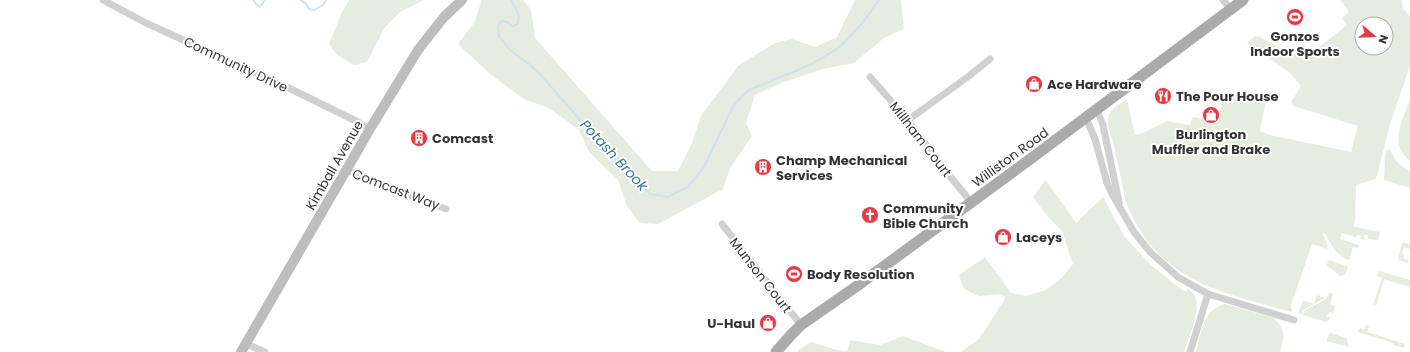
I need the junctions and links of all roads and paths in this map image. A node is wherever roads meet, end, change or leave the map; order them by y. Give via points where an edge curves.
1 (103, 0) edge
2 (462, 0) edge
3 (1223, 0) edge
4 (1243, 0) edge
5 (1230, 10) junction
6 (990, 59) dead end
7 (870, 77) dead end
8 (1097, 110) junction
9 (1086, 118) junction
10 (908, 120) junction
11 (370, 129) junction
12 (346, 170) junction
13 (971, 202) junction
14 (1120, 208) junction
15 (446, 209) dead end
16 (722, 224) dead end
17 (1208, 294) junction
18 (1294, 320) dead end
19 (801, 325) junction
20 (243, 348) edge
21 (265, 352) edge
22 (776, 352) edge
23 (1190, 352) edge

1 - 11 street, Community Drive via 146,23 295,91
2 - 11 main road, Kimball Avenue via 444,17 418,50
3 - 5 street
4 - 5 main road, Williston Road
5 - 8 main road, Williston Road
6 - 10 street
7 - 10 street, Millham Court
8 - 9 main road, Williston Road
8 - 14 street via 1103,125
9 - 13 main road, Williston Road
9 - 14 street via 1107,183
10 - 13 street, Millham Court
11 - 12 main road, Kimball Avenue
12 - 15 street, Comcast Way
12 - 20 main road, Kimball Avenue
13 - 19 main road, Williston Road
14 - 17 street via 1134,232 1151,253 1178,277
16 - 19 street, Munson Court
17 - 18 street
17 - 23 street
19 - 22 main road, Williston Road
20 - 21 street

